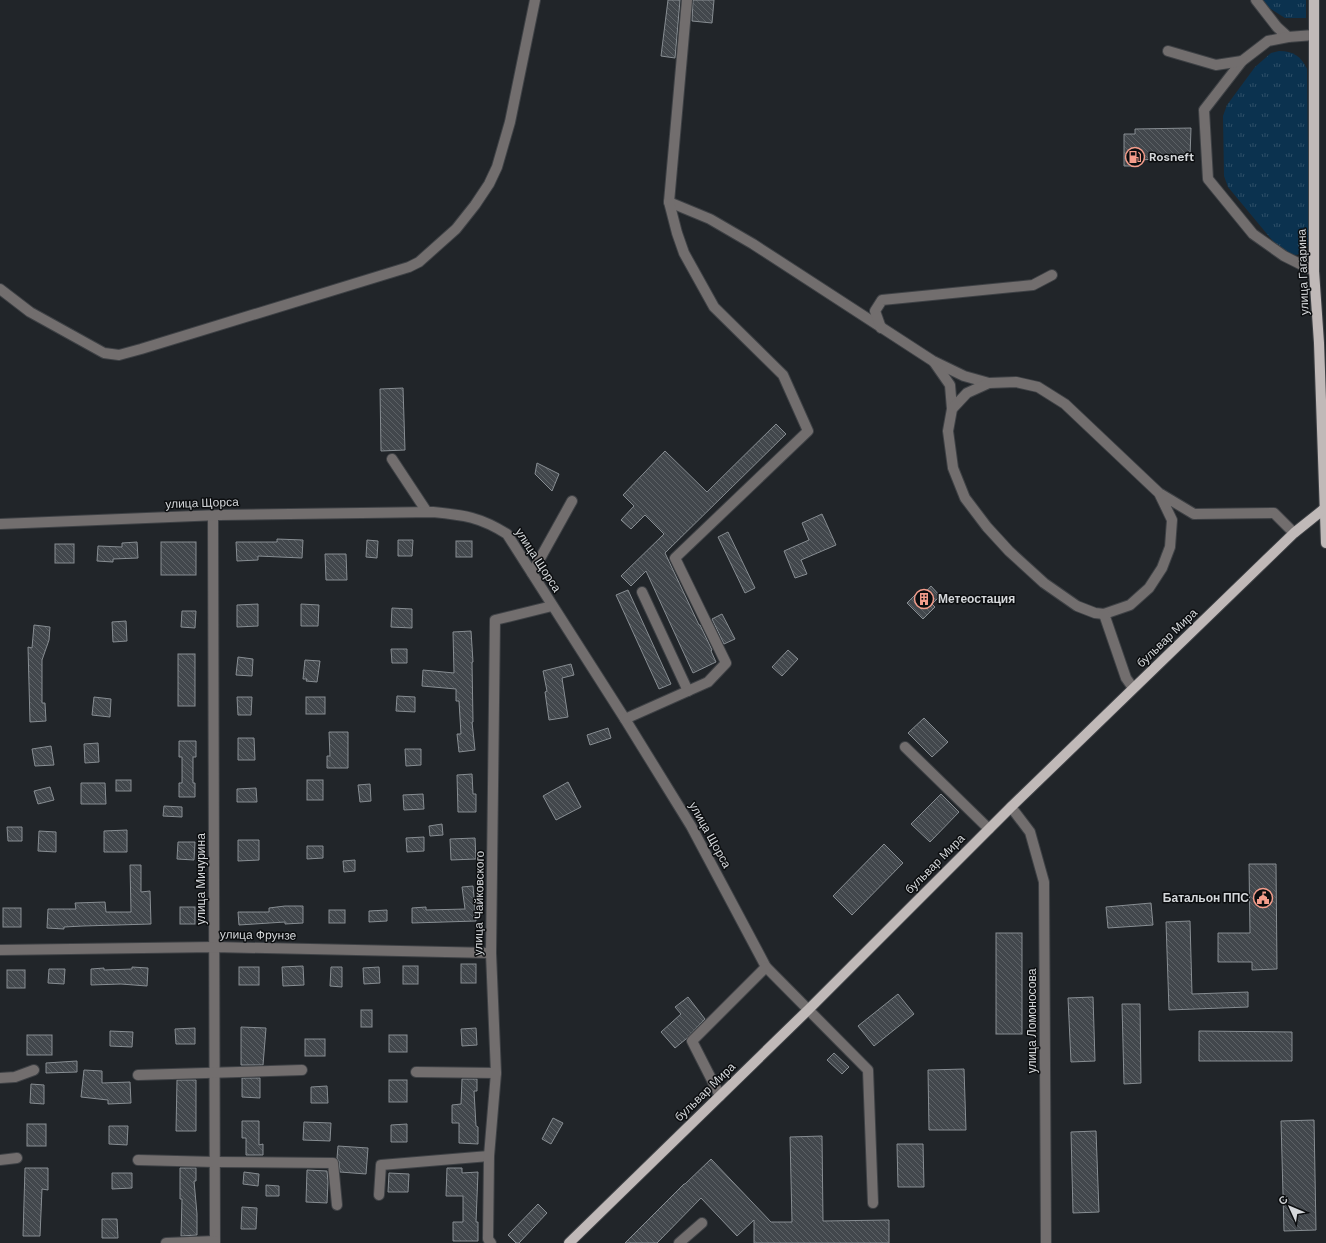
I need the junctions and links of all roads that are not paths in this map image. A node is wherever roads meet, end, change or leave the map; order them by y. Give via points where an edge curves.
1 (535, 0) edge
2 (687, 0) edge
3 (1256, 0) edge
4 (1314, 0) edge
5 (1314, 35) junction
6 (1288, 37) junction
7 (1168, 50) dead end
8 (1242, 61) junction
9 (669, 202) junction
10 (1314, 271) junction
11 (1052, 275) dead end
12 (0, 289) edge
13 (881, 328) junction
14 (1323, 343) edge
15 (933, 361) junction
16 (989, 383) junction
17 (952, 409) junction
18 (392, 459) dead end
19 (1159, 492) junction
20 (572, 501) dead end
21 (1324, 509) junction
22 (427, 512) junction
23 (213, 516) junction
24 (0, 524) edge
25 (1294, 533) junction
26 (1326, 543) edge
27 (532, 574) junction
28 (642, 592) dead end
29 (552, 606) junction
30 (1104, 614) junction
31 (1133, 688) junction
32 (688, 691) junction
33 (625, 719) junction
34 (905, 747) dead end
35 (1011, 807) junction
36 (989, 829) junction
37 (214, 947) junction
38 (0, 950) edge
39 (491, 953) junction
40 (766, 967) junction
41 (808, 1010) junction
42 (34, 1070) dead end
43 (302, 1070) dead end
44 (416, 1072) dead end
45 (215, 1073) junction
46 (496, 1073) junction
47 (138, 1075) dead end
48 (0, 1078) edge
49 (720, 1096) junction
50 (489, 1156) junction
51 (17, 1158) dead end
52 (0, 1160) edge
53 (138, 1160) dead end
54 (215, 1162) junction
55 (379, 1195) dead end
56 (873, 1203) dead end
57 (337, 1205) dead end
58 (702, 1223) dead end
59 (216, 1242) edge
60 (166, 1243) edge
61 (491, 1243) edge
62 (570, 1243) edge
63 (679, 1243) edge
64 (1046, 1243) edge

1 - 12 street via 510,122 489,184 456,229 414,265 118,355 104,353 30,312
2 - 9 street
3 - 6 street
4 - 5 main road, улица Гагарина
5 - 6 street
5 - 10 main road, улица Гагарина
6 - 8 street via 1268,42
7 - 8 street via 1216,65
8 - 10 street via 1204,110 1208,179 1253,234 1284,256
9 - 13 street via 710,219 753,244
9 - 32 street via 684,253 714,307 783,375 808,431 675,558 726,663 708,682
10 - 14 main road, улица Гагарина
11 - 13 street via 1033,285 882,300 875,311
13 - 15 street
14 - 21 main road, улица Гагарина
15 - 16 street via 964,376
15 - 17 street via 950,385
16 - 17 street via 967,393
16 - 19 street via 1016,382 1038,387 1065,404
17 - 30 street via 948,431 953,468 969,504 1009,551 1044,583 1076,606
18 - 22 street
19 - 25 street via 1194,514 1274,513
19 - 30 street via 1172,520 1170,548 1162,568 1149,588 1130,604
20 - 27 street
21 - 25 main road, бульвар Мира
21 - 26 main road, улица Гагарина
22 - 23 street, улица Щорса
22 - 27 street, улица Щорса via 465,515 490,523 507,534
23 - 24 street, улица Щорса
23 - 37 street, улица Мичурина
25 - 31 main road, бульвар Мира
27 - 29 street, улица Щорса
28 - 32 street
29 - 33 street, улица Щорса
29 - 39 street, улица Чайковского via 495,620
30 - 31 street via 1126,678
31 - 35 main road, бульвар Мира
32 - 33 street
33 - 40 street, улица Щорса via 691,826
34 - 36 street
35 - 36 main road, бульвар Мира
35 - 64 street, улица Ломоносова via 1030,832 1044,882
36 - 41 main road, бульвар Мира
37 - 38 street, улица Фрунзе
37 - 39 street, улица Фрунзе
37 - 45 street, улица Мичурина
39 - 46 street, улица Чайковского
40 - 41 street, улица Щорса
40 - 49 street via 692,1041
41 - 49 main road, бульвар Мира
41 - 56 street, улица Щорса via 868,1070
42 - 48 street via 15,1077
43 - 45 street
44 - 46 street
45 - 47 street
45 - 54 street, улица Мичурина
46 - 50 street, улица Чайковского
49 - 62 main road, бульвар Мира
50 - 55 street via 381,1165
50 - 61 street, улица Чайковского via 488,1239
51 - 52 street
53 - 54 street
54 - 57 street via 333,1163
54 - 59 street, улица Мичурина
58 - 63 street
59 - 60 street

